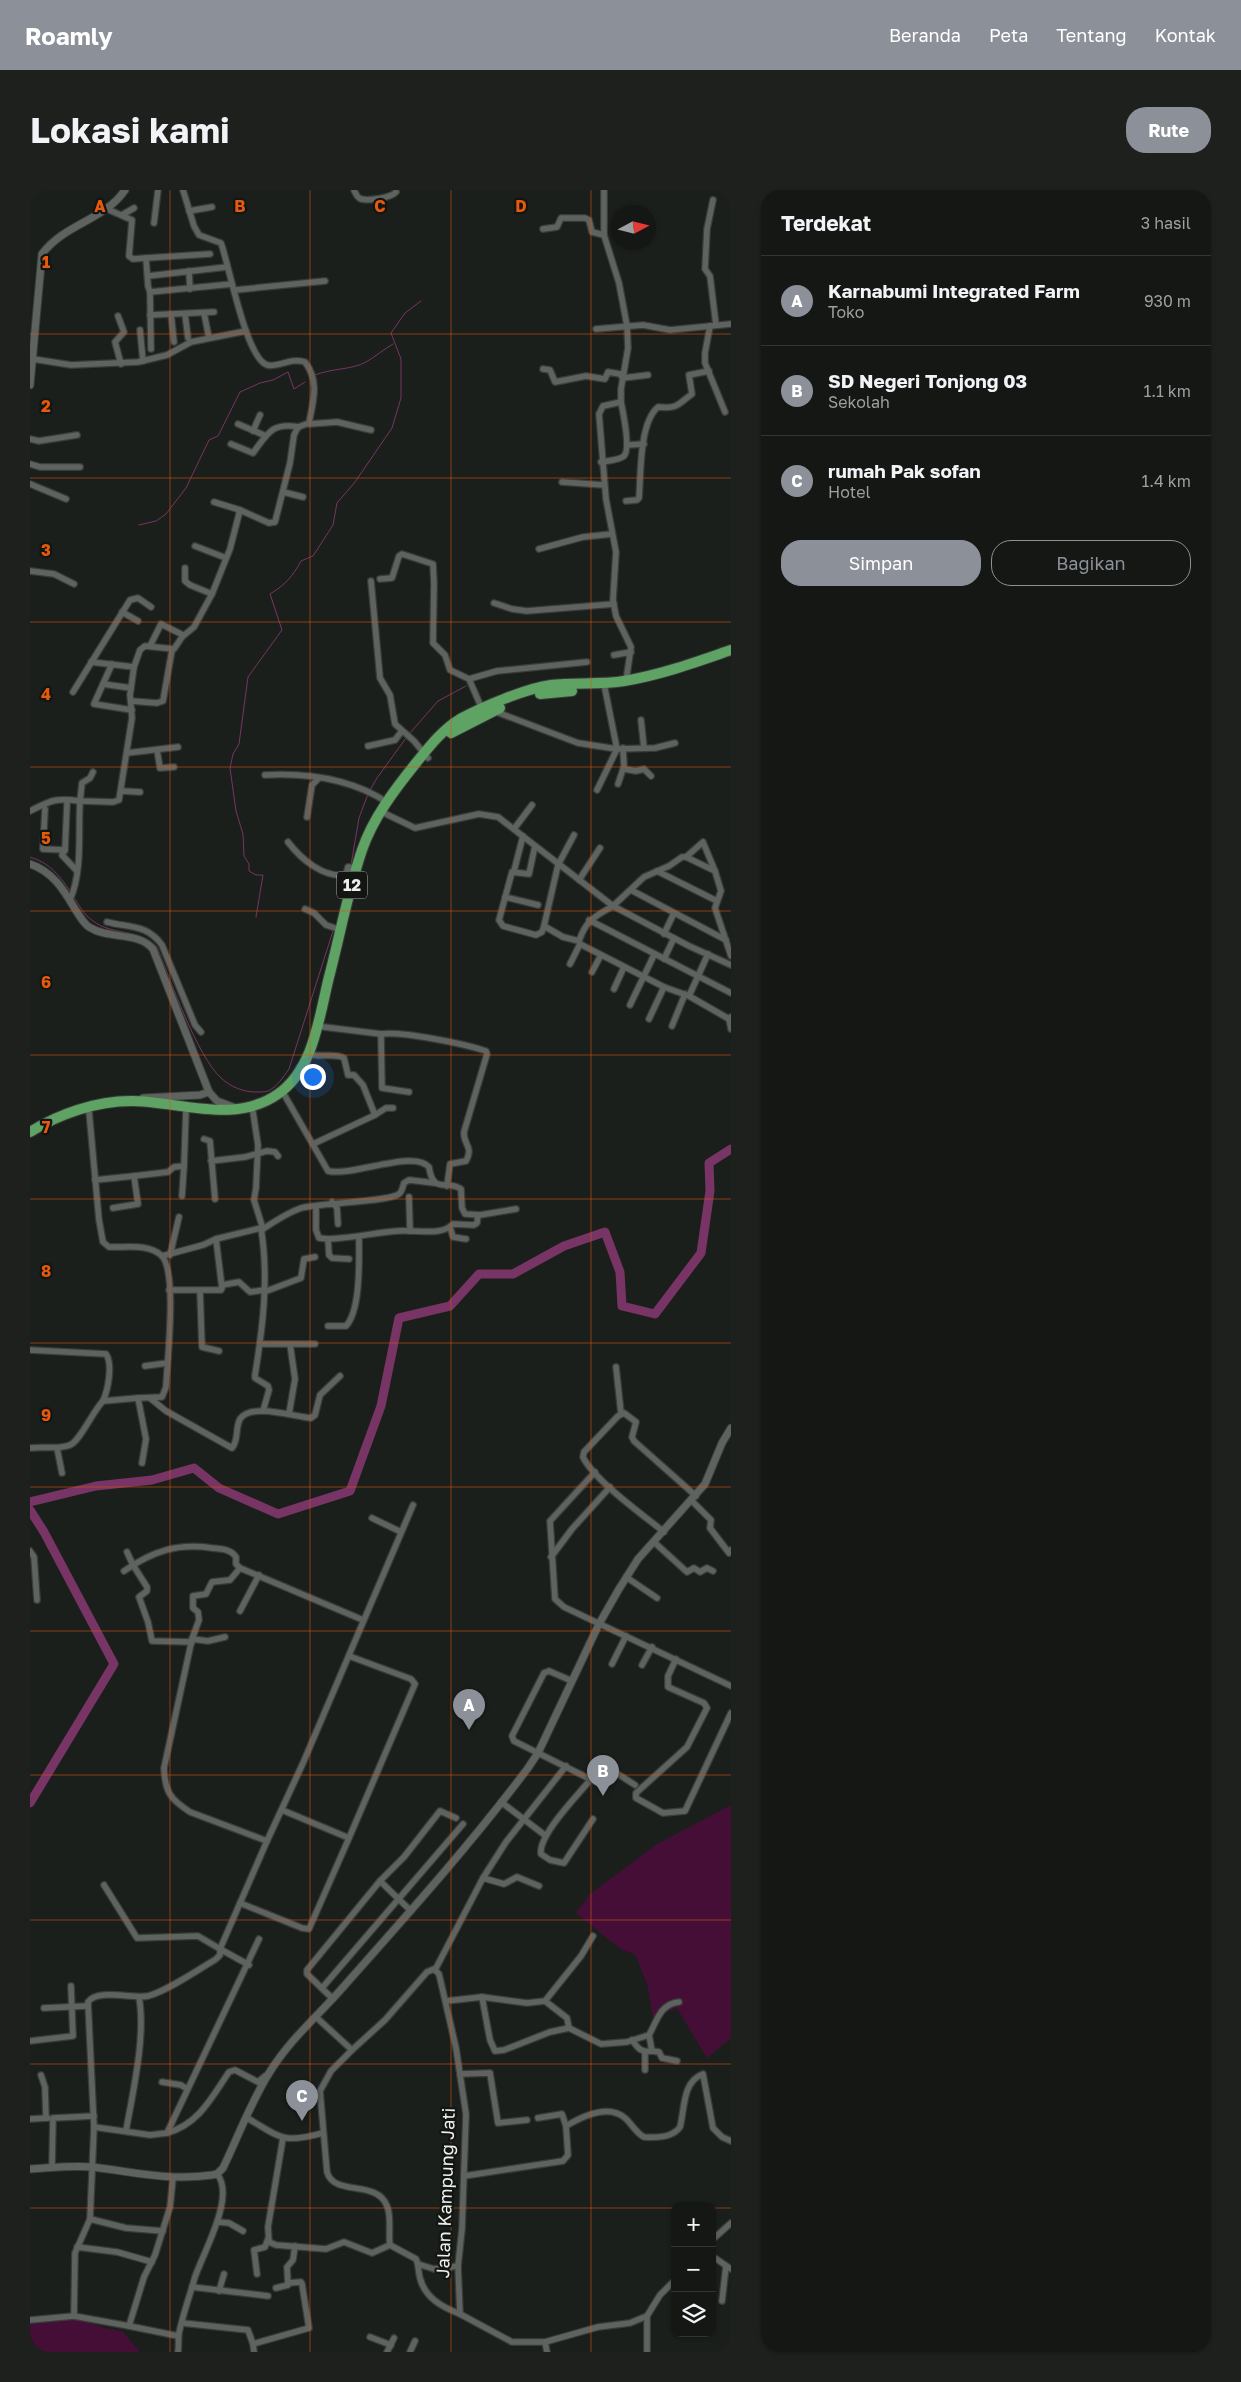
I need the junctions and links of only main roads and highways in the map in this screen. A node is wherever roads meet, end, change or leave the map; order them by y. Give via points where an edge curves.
1 (731, 650) edge
2 (731, 656) edge
3 (604, 687) junction
4 (426, 756) junction
5 (333, 975) junction
6 (249, 1110) junction
7 (30, 1132) edge
8 (30, 1137) edge

1 - 3 highway, 12 via 682,667
2 - 3 highway, 12 via 656,680
3 - 4 highway, 12 via 546,692 509,704 451,734
3 - 4 highway, 12 via 543,686 482,709 446,728
4 - 5 highway, 12 via 386,814 365,854
4 - 5 highway, 12 via 388,803 352,867 337,929
5 - 6 highway, 12 via 301,1069 278,1094
5 - 6 highway, 12 via 324,1027 300,1080 276,1102
6 - 7 highway, 12 via 129,1101 95,1105 48,1121
6 - 8 highway, 12 via 231,1114 129,1104 90,1111 49,1125

